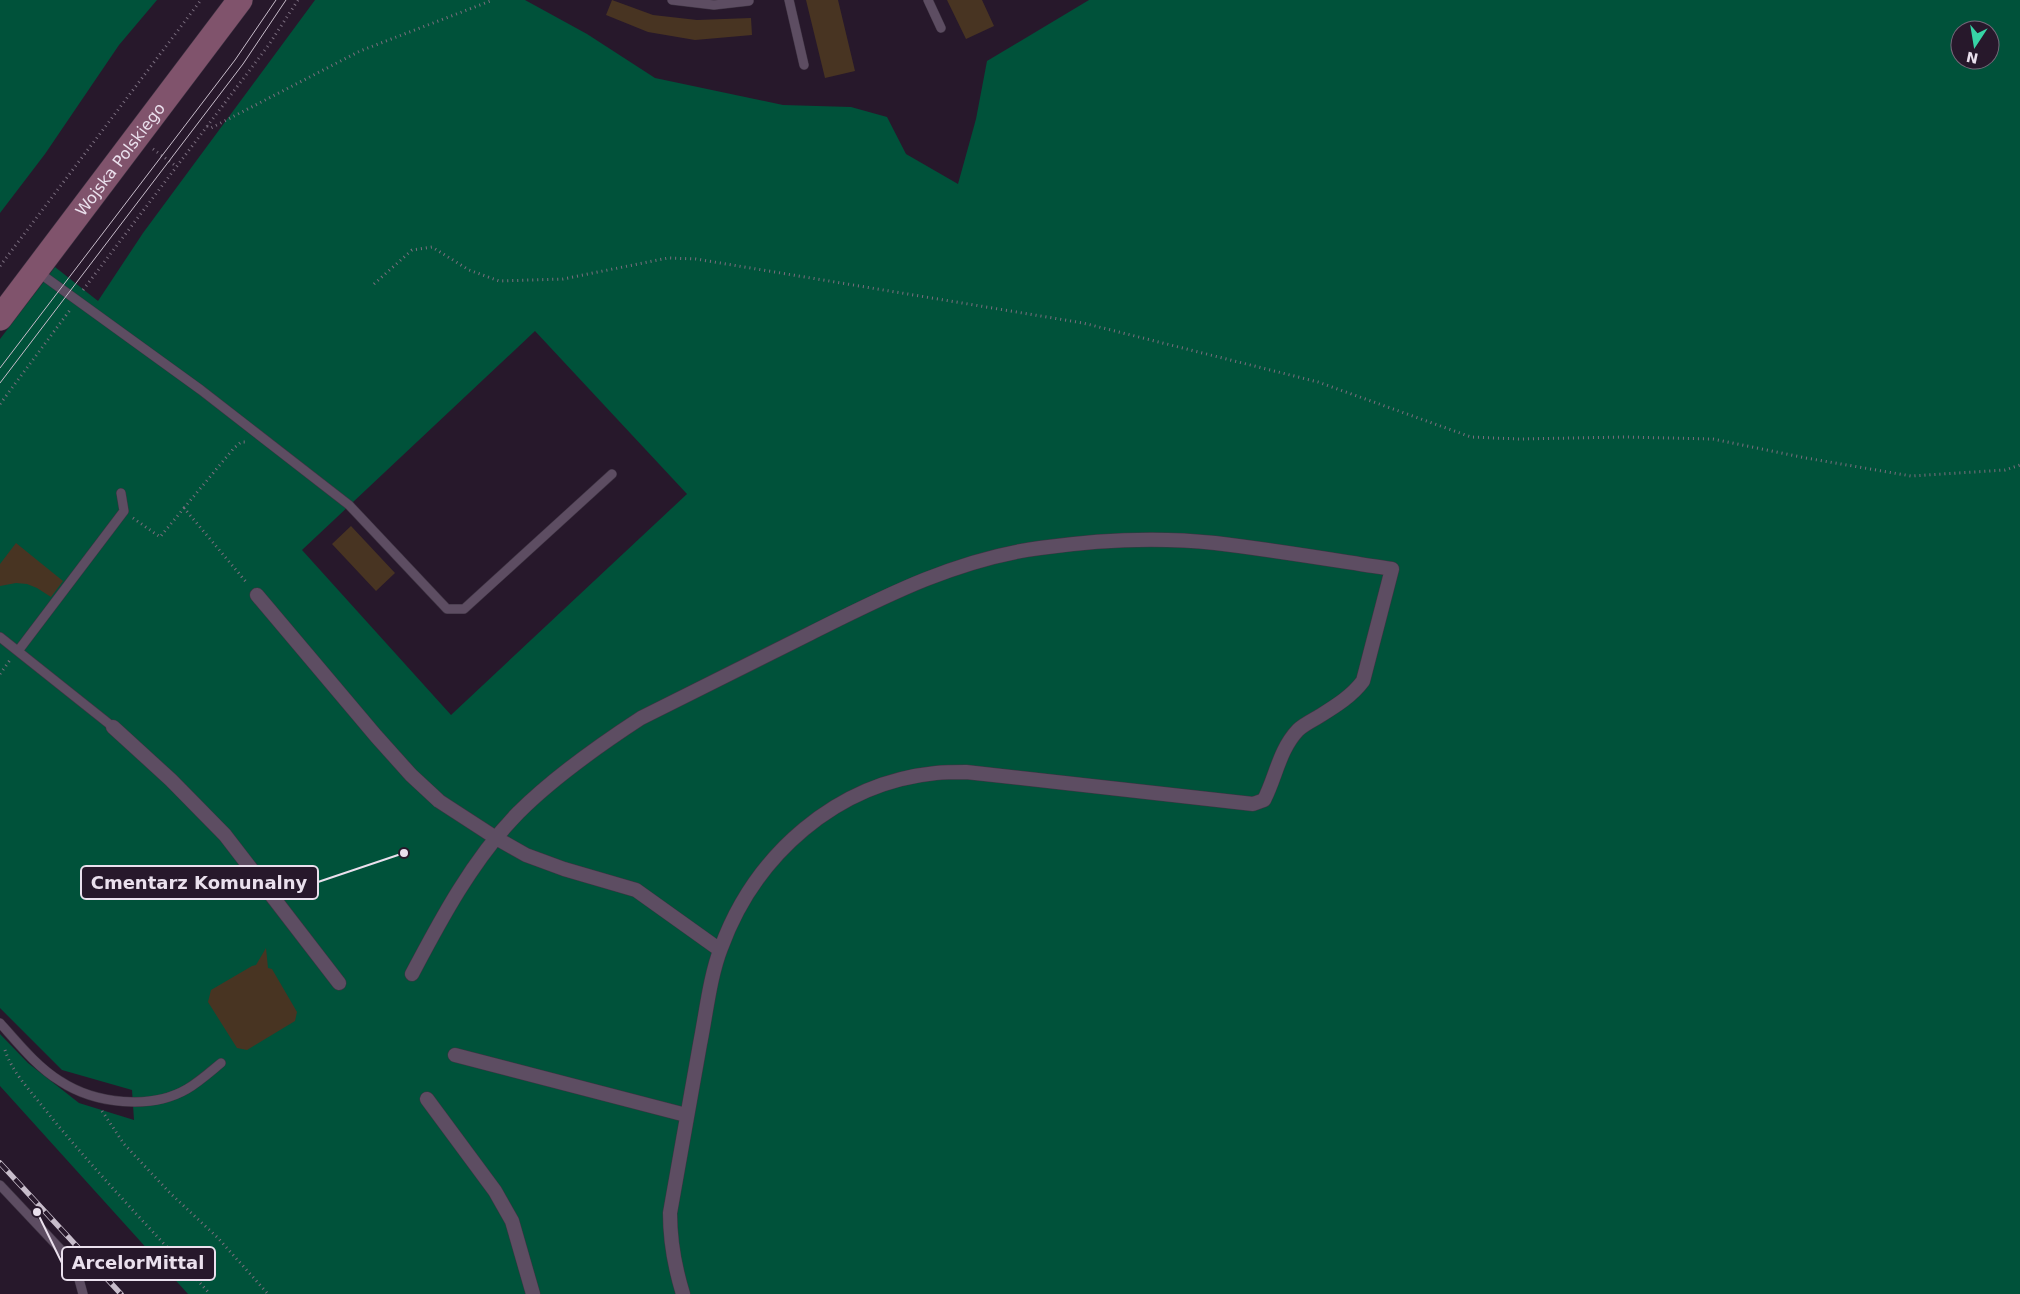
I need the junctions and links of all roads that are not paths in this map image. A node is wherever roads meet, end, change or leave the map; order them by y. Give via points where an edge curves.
1 (240, 0) edge
2 (672, 0) edge
3 (789, 0) edge
4 (928, 0) edge
5 (749, 1) edge
6 (940, 28) dead end
7 (804, 65) dead end
8 (36, 270) junction
9 (0, 318) edge
10 (612, 474) dead end
11 (121, 493) dead end
12 (257, 595) road end
13 (0, 637) edge
14 (18, 651) junction
15 (113, 727) joint
16 (496, 838) junction
17 (720, 950) junction
18 (412, 974) dead end
19 (340, 983) dead end
20 (0, 1023) edge
21 (455, 1055) dead end
22 (221, 1063) dead end
23 (427, 1099) dead end
24 (686, 1114) dead end
25 (0, 1185) edge
26 (83, 1294) edge
27 (533, 1294) edge
28 (683, 1294) edge

1 - 8 main road, Wojska Polskiego
2 - 5 lane via 714,5
3 - 7 lane
4 - 6 lane
8 - 9 main road, Wojska Polskiego
8 - 10 lane via 208,395 349,504 447,609 464,609
11 - 14 lane via 124,512
12 - 16 street via 412,775 439,801
13 - 14 lane
14 - 15 lane
15 - 19 street via 225,836
16 - 17 street via 526,855 636,890
16 - 17 street via 558,778 640,718 898,589 944,572 1040,548 1164,541 1214,543 1392,569 1363,681 1355,692 1299,729 1289,740 1264,800 1254,804 966,772 902,779 865,791 831,808 783,848 757,878
16 - 18 street via 468,876
17 - 28 street via 670,1212
20 - 22 lane via 61,1082 118,1102 136,1103 164,1098 187,1089
21 - 24 street
23 - 27 street via 495,1191 512,1221
25 - 26 lane via 64,1253 76,1272

